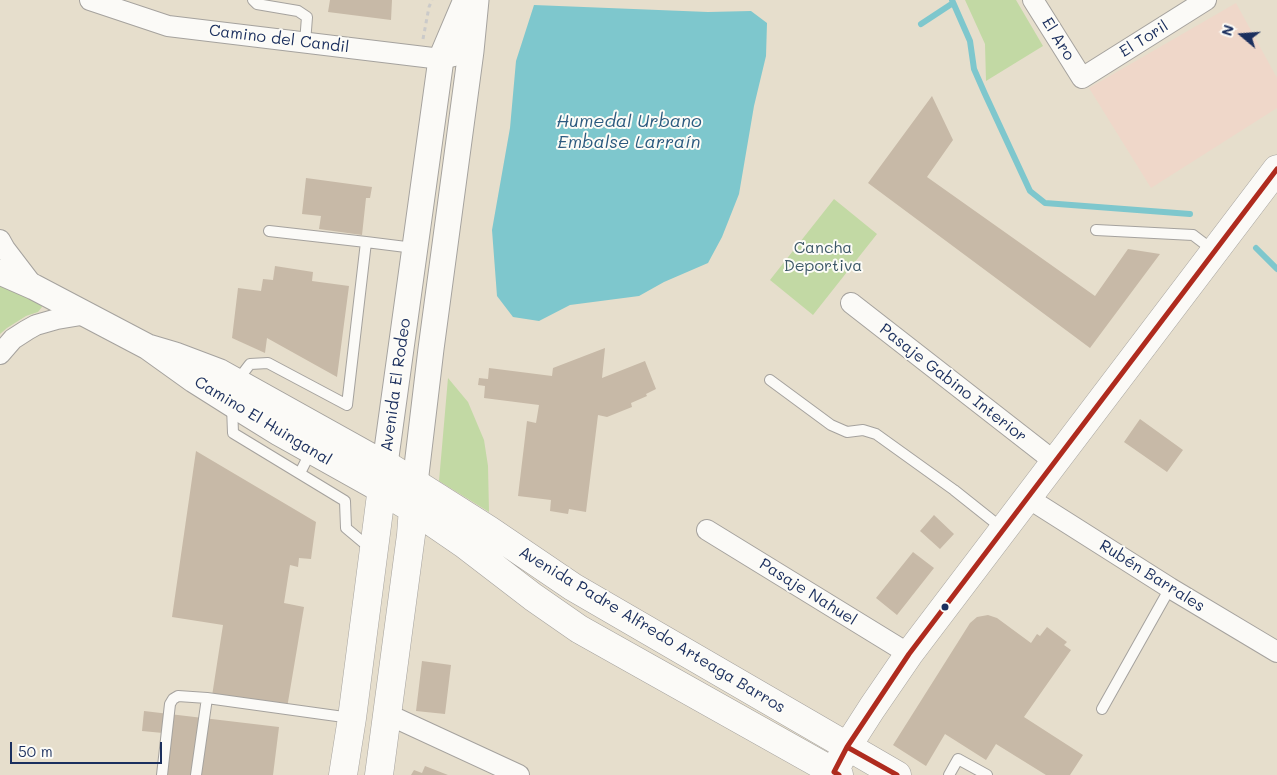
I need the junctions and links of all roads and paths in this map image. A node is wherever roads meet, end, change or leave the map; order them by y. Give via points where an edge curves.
1 (90, 0) edge
2 (253, 0) edge
3 (432, 0) edge
4 (466, 0) edge
5 (476, 0) edge
6 (1033, 0) edge
7 (1206, 0) edge
8 (305, 43) junction
9 (471, 51) junction
10 (430, 58) junction
11 (1082, 78) joint
12 (1277, 169) edge
13 (1096, 230) dead end
14 (269, 231) dead end
15 (0, 240) edge
16 (366, 242) junction
17 (415, 248) junction
18 (1215, 251) junction
19 (0, 272) edge
20 (34, 287) junction
21 (851, 303) dead end
22 (87, 314) junction
23 (4, 346) edge
24 (770, 380) dead end
25 (234, 392) junction
26 (312, 451) junction
27 (1055, 462) junction
28 (300, 474) junction
29 (383, 477) junction
30 (415, 482) junction
31 (1028, 498) junction
32 (413, 509) junction
33 (1004, 529) junction
34 (707, 530) dead end
35 (374, 551) junction
36 (1170, 588) junction
37 (1277, 652) edge
38 (910, 654) junction
39 (207, 698) junction
40 (1102, 709) dead end
41 (387, 714) junction
42 (352, 718) junction
43 (847, 747) junction
44 (835, 774) edge
45 (162, 775) edge
46 (196, 775) edge
47 (343, 775) edge
48 (379, 775) edge
49 (520, 775) edge
50 (897, 775) edge
51 (949, 775) edge
52 (987, 775) edge

1 - 8 street, Camino del Candil via 168,26
2 - 8 lane via 256,4 298,11 307,16
3 - 10 path via 429,7
4 - 10 street, Avenida El Rodeo
5 - 9 street, Avenida El Rodeo
6 - 11 street, El Aro
7 - 11 street, El Toril
8 - 10 street, Camino del Candil
9 - 10 street, Camino del Candil
9 - 30 street, Avenida El Rodeo
10 - 17 street, Avenida El Rodeo
12 - 18 main road
13 - 18 lane via 1193,235
14 - 16 lane
15 - 20 street
16 - 17 lane
16 - 25 lane via 347,405 268,363 250,364
17 - 29 street, Avenida El Rodeo
18 - 27 main road
19 - 20 street, Camino El Huinganal
20 - 22 street, Camino El Huinganal
21 - 27 street, Pasaje Gabino Interior
22 - 23 street via 46,322 26,330
22 - 25 street, Camino El Huinganal via 148,347 202,364
24 - 33 lane via 831,425 847,432 863,430 876,434
25 - 26 street, Camino El Huinganal via 279,433
25 - 28 lane via 233,433
25 - 29 street, Camino El Huinganal
26 - 28 lane
26 - 29 street, Camino El Huinganal
27 - 31 main road
28 - 35 lane via 345,501 346,528
29 - 30 main road, Avenida Padre Alfredo Arteaga Barros
29 - 32 main road, Avenida Padre Alfredo Arteaga Barros
29 - 35 main road, Avenida El Rodeo
30 - 32 main road, Avenida El Rodeo
30 - 43 main road, Avenida Padre Alfredo Arteaga Barros via 573,587
31 - 33 main road
31 - 36 street, Rubén Barrales
32 - 41 main road, Avenida El Rodeo
32 - 44 main road, Avenida Padre Alfredo Arteaga Barros via 579,629
33 - 38 main road
34 - 38 street, Pasaje Nahuel
35 - 42 main road, Avenida El Rodeo
36 - 37 street, Rubén Barrales
36 - 40 lane
38 - 43 main road
39 - 42 lane
39 - 45 lane via 178,696 170,704
39 - 46 lane
41 - 48 main road, Avenida El Rodeo
41 - 49 street
42 - 47 main road, Avenida El Rodeo
43 - 44 main road
43 - 50 main road, Avenida Padre Alfredo Arteaga Barros
51 - 52 lane via 958,759

